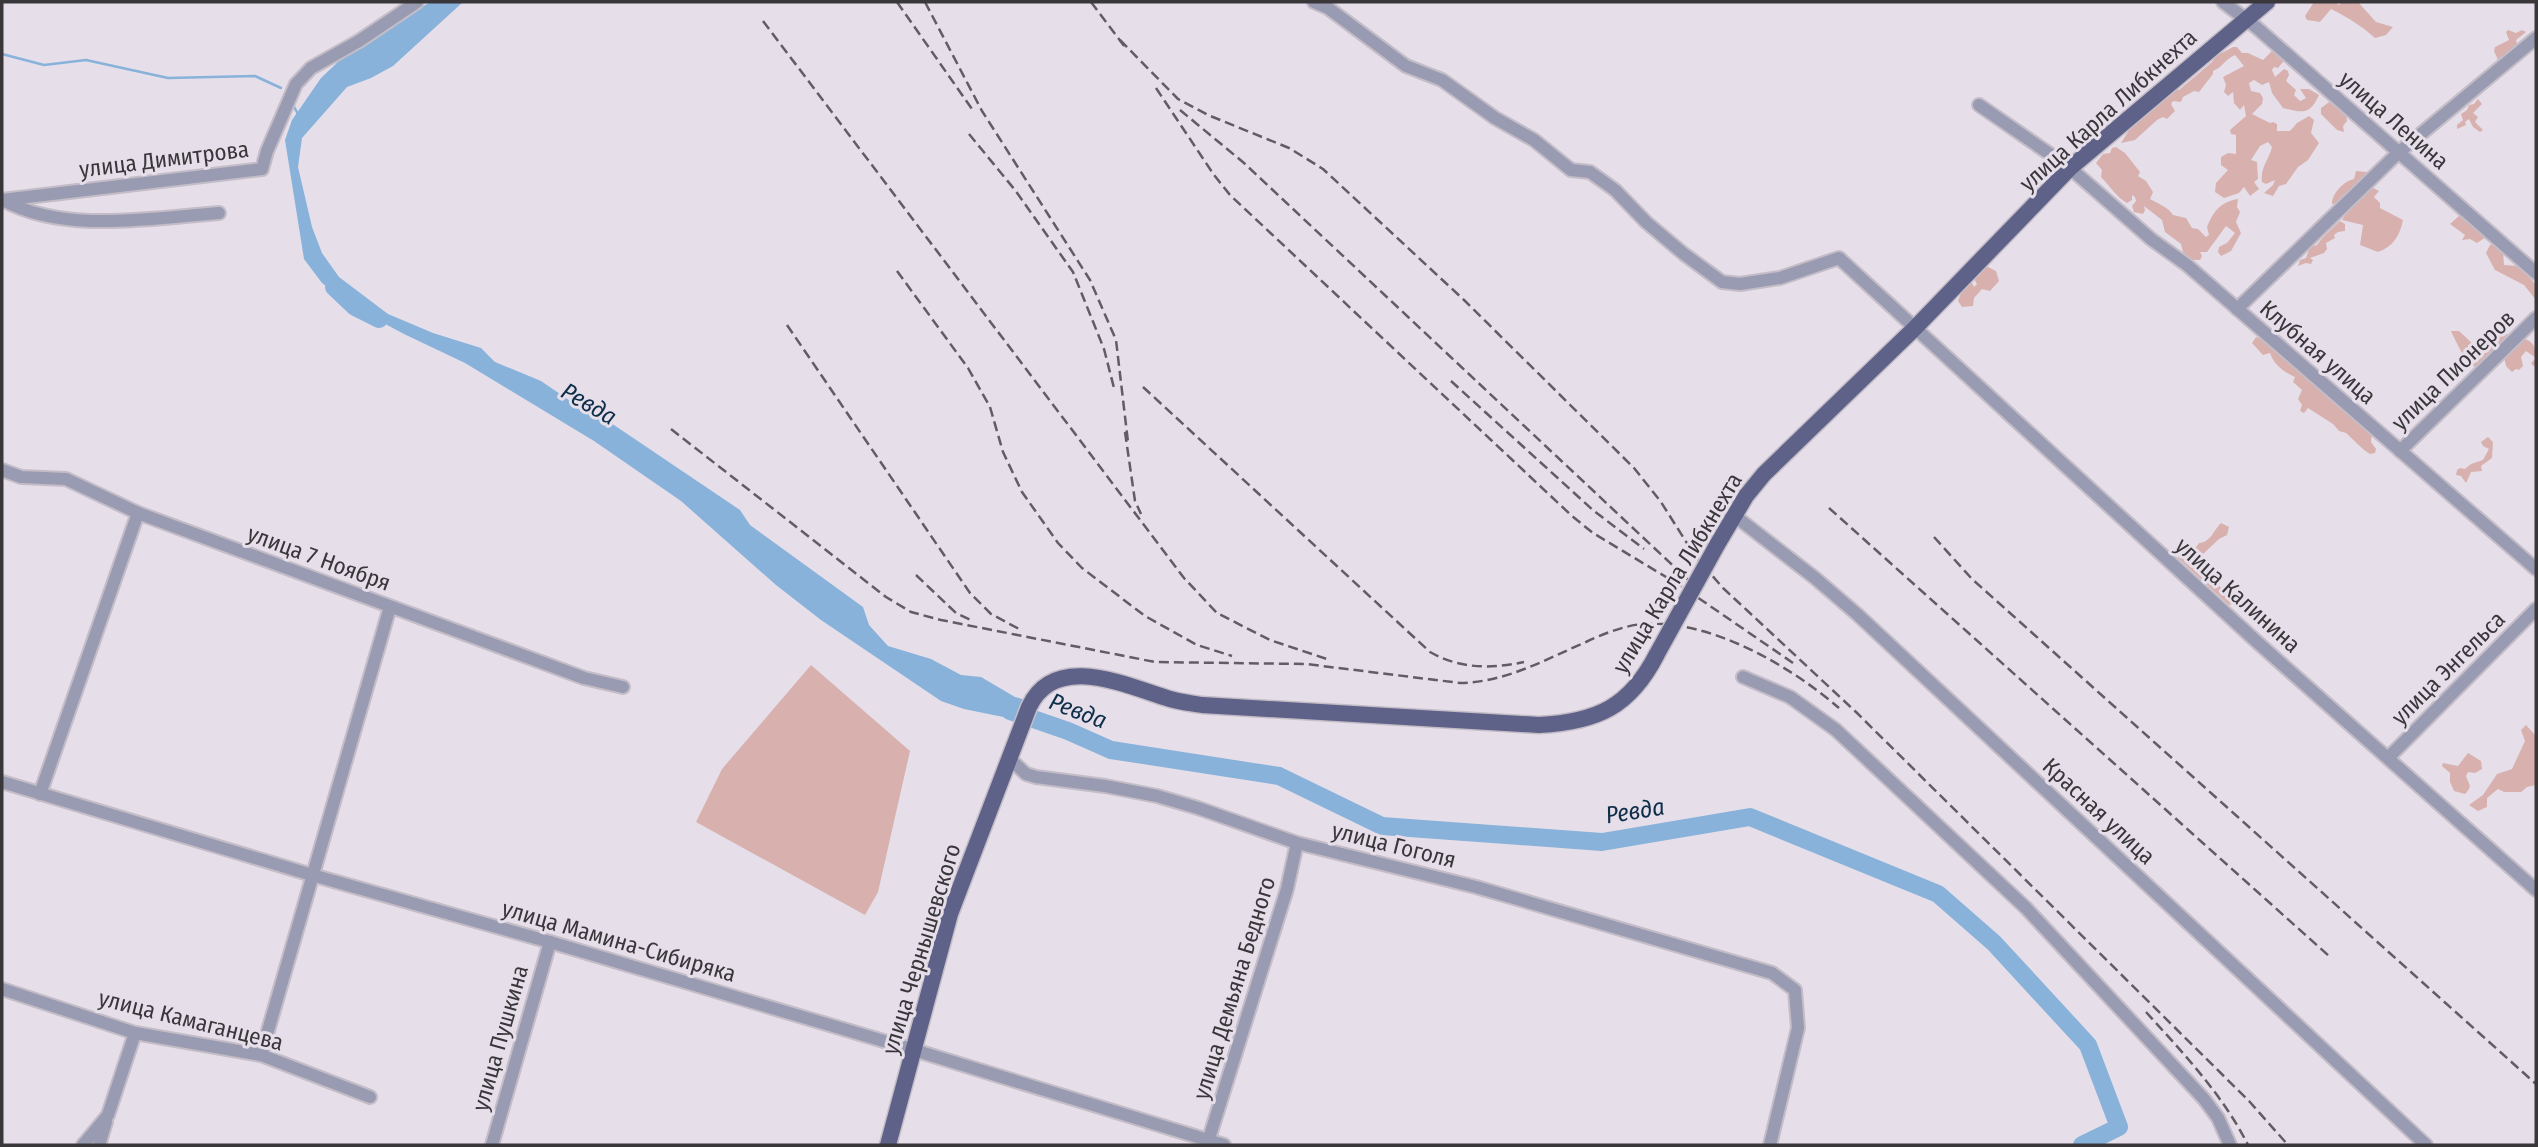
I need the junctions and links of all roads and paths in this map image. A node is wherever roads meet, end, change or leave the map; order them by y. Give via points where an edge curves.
1 (417, 2) edge
2 (1314, 2) edge
3 (2223, 2) edge
4 (2267, 2) edge
5 (1328, 5) edge
6 (2245, 20) junction
7 (2536, 38) edge
8 (1979, 105) dead end
9 (2398, 153) junction
10 (2070, 168) junction
11 (2, 201) edge
12 (219, 213) dead end
13 (2536, 273) edge
14 (2237, 309) junction
15 (2536, 318) edge
16 (1914, 328) junction
17 (2400, 451) junction
18 (2, 470) edge
19 (138, 513) junction
20 (1735, 516) junction
21 (2536, 569) edge
22 (390, 607) junction
23 (2536, 609) edge
24 (1743, 677) dead end
25 (623, 687) dead end
26 (1038, 691) joint
27 (1012, 752) junction
28 (2389, 757) junction
29 (2, 782) edge
30 (40, 794) junction
31 (1297, 843) junction
32 (312, 875) junction
33 (2536, 890) edge
34 (550, 942) junction
35 (2, 989) edge
36 (135, 1033) junction
37 (914, 1050) junction
38 (261, 1055) junction
39 (370, 1097) dead end
40 (108, 1115) junction
41 (1208, 1143) edge
42 (83, 1145) edge
43 (99, 1145) edge
44 (492, 1145) edge
45 (888, 1145) edge
46 (1224, 1145) edge
47 (1770, 1145) edge
48 (2230, 1145) edge
49 (2426, 1145) edge

1 - 11 street, улица Димитрова via 303,76 262,169
2 - 5 street
3 - 6 street, улица Ленина
4 - 6 main road, улица Карла Либкнехта
5 - 16 street, улица Калинина via 1406,66 1442,80 1572,170 1590,172 1722,282 1780,278 1839,258
6 - 9 street, улица Ленина
6 - 10 main road, улица Карла Либкнехта
7 - 9 street
8 - 10 street, Клубная улица
9 - 13 street, улица Ленина
9 - 14 street
10 - 14 street, Клубная улица
10 - 16 main road, улица Карла Либкнехта
11 - 12 street via 23,211 94,222
14 - 17 street, Клубная улица
15 - 17 street, улица Пионеров
16 - 20 main road, улица Карла Либкнехта via 1764,474
16 - 28 street, улица Калинина
17 - 21 street, Клубная улица
18 - 19 street, улица 7 Ноября via 21,477 66,479
19 - 22 street, улица 7 Ноября
19 - 30 street
20 - 26 main road, улица Карла Либкнехта, bridge via 1646,674 1620,703 1586,720 1490,723 1202,705 1082,677 1055,680
20 - 49 street, Красная улица via 1858,615
22 - 25 street, улица 7 Ноября via 584,678
22 - 32 street
23 - 28 street, улица Энгельса
24 - 48 street via 1790,697 1828,722 2011,893 2204,1099
26 - 27 main road, улица Чернышевского
27 - 31 street, улица Гоголя via 1026,774 1036,778 1157,796
27 - 37 main road, улица Чернышевского via 950,914
28 - 33 street, улица Калинина
29 - 30 street, улица Мамина-Сибиряка
30 - 32 street, улица Мамина-Сибиряка
31 - 41 street, улица Демьяна Бедного
31 - 47 street, улица Гоголя via 1476,887 1772,973 1795,990 1798,1028
32 - 34 street, улица Мамина-Сибиряка
32 - 38 street
34 - 37 street, улица Мамина-Сибиряка
34 - 44 street, улица Пушкина
35 - 36 street, улица Камаганцева
36 - 38 street, улица Камаганцева
36 - 40 street
37 - 41 street, улица Мамина-Сибиряка
37 - 45 main road, улица Чернышевского
38 - 39 street, улица Камаганцева
40 - 42 street
40 - 43 street
41 - 46 street, улица Мамина-Сибиряка

